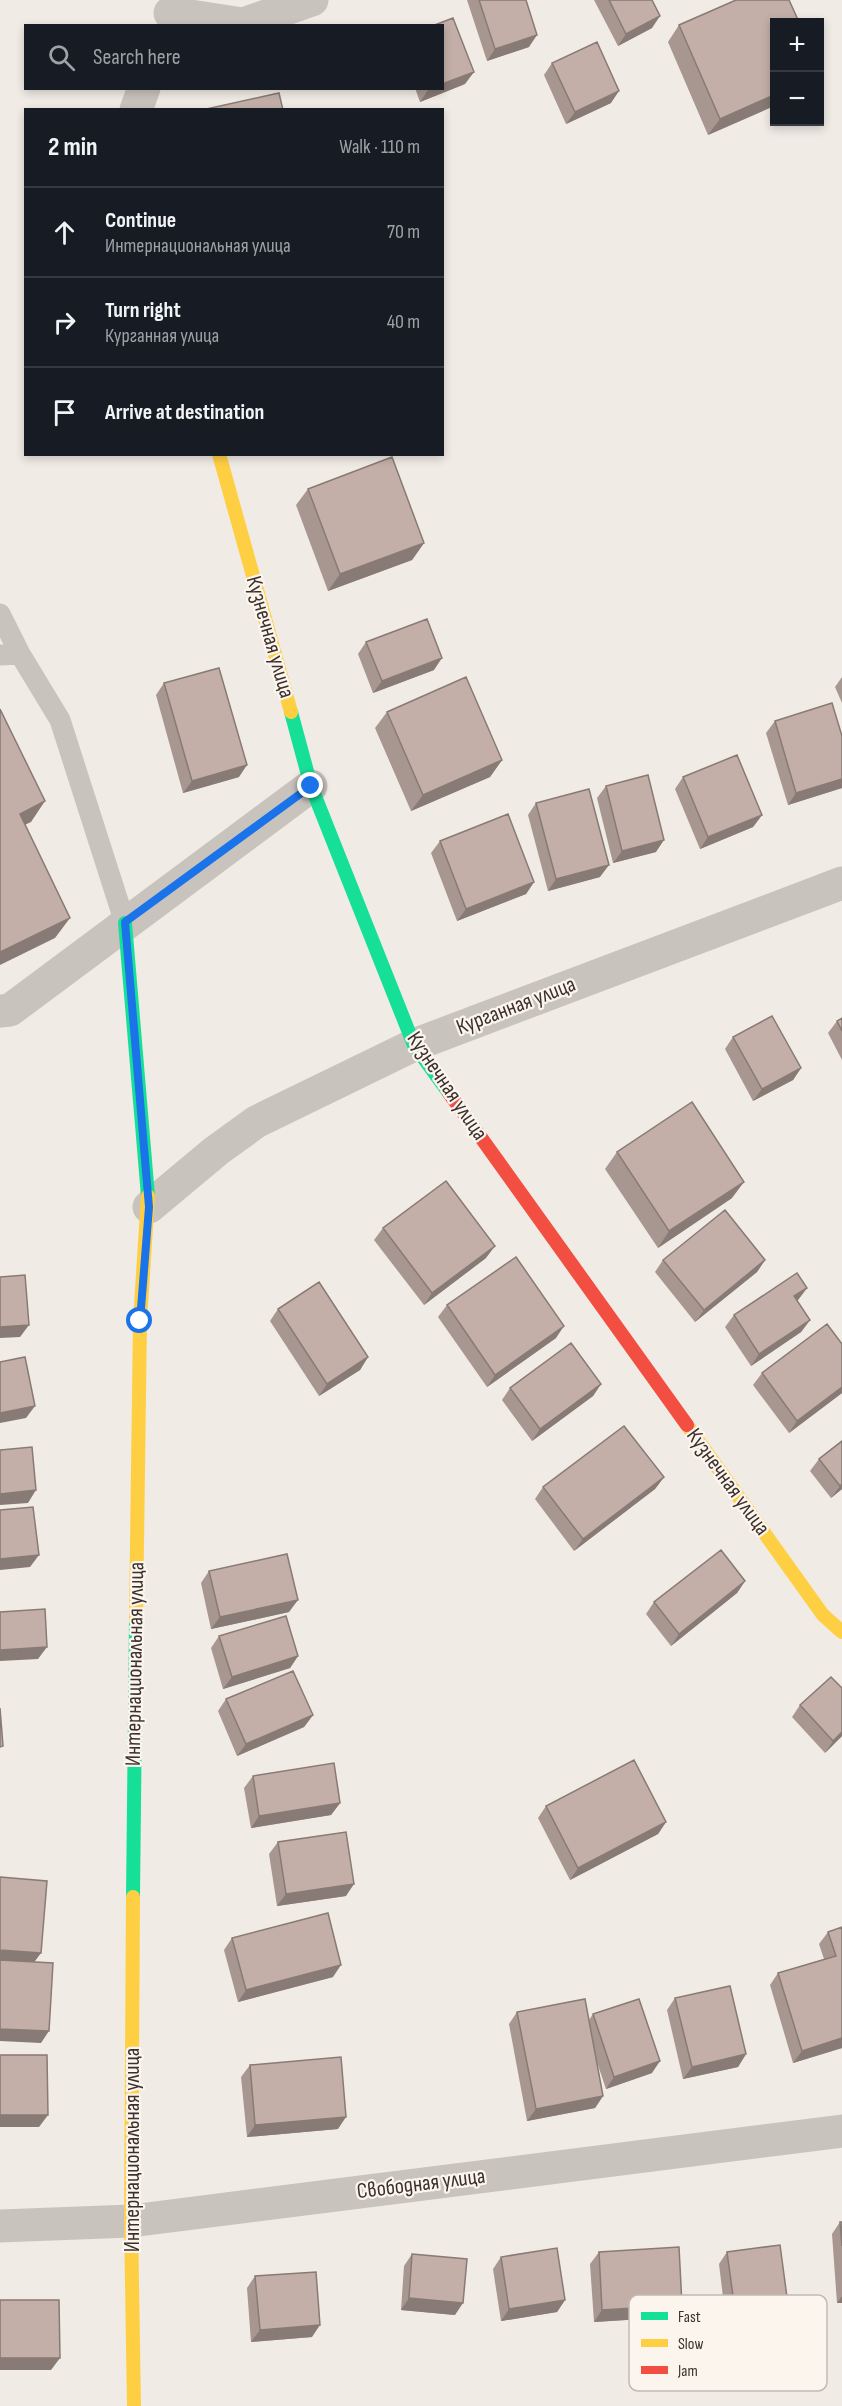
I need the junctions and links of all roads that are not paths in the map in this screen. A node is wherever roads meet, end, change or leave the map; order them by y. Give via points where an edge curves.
1 (312, 0) edge
2 (170, 13) edge
3 (143, 90) edge
4 (137, 108) edge
5 (220, 456) edge
6 (0, 615) edge
7 (10, 655) edge
8 (311, 786) junction
9 (842, 883) edge
10 (125, 922) junction
11 (0, 1011) edge
12 (414, 1045) junction
13 (149, 1207) junction
14 (842, 1632) edge
15 (842, 2132) edge
16 (131, 2221) junction
17 (0, 2226) edge
18 (134, 2406) edge

1 - 2 street via 243,24
3 - 4 street
5 - 8 street, Кузнечная улица
6 - 7 lane
7 - 10 lane via 60,720
8 - 10 street
8 - 12 street, Кузнечная улица
9 - 12 street, Курганная улица
10 - 11 street via 10,1010
10 - 13 street, Интернациональная улица
12 - 13 street, Курганная улица via 256,1122
12 - 14 street, Кузнечная улица via 816,1605
13 - 16 street, Интернациональная улица via 140,1333
15 - 16 street, Свободная улица
16 - 17 street, Свободная улица
16 - 18 street, Интернациональная улица

